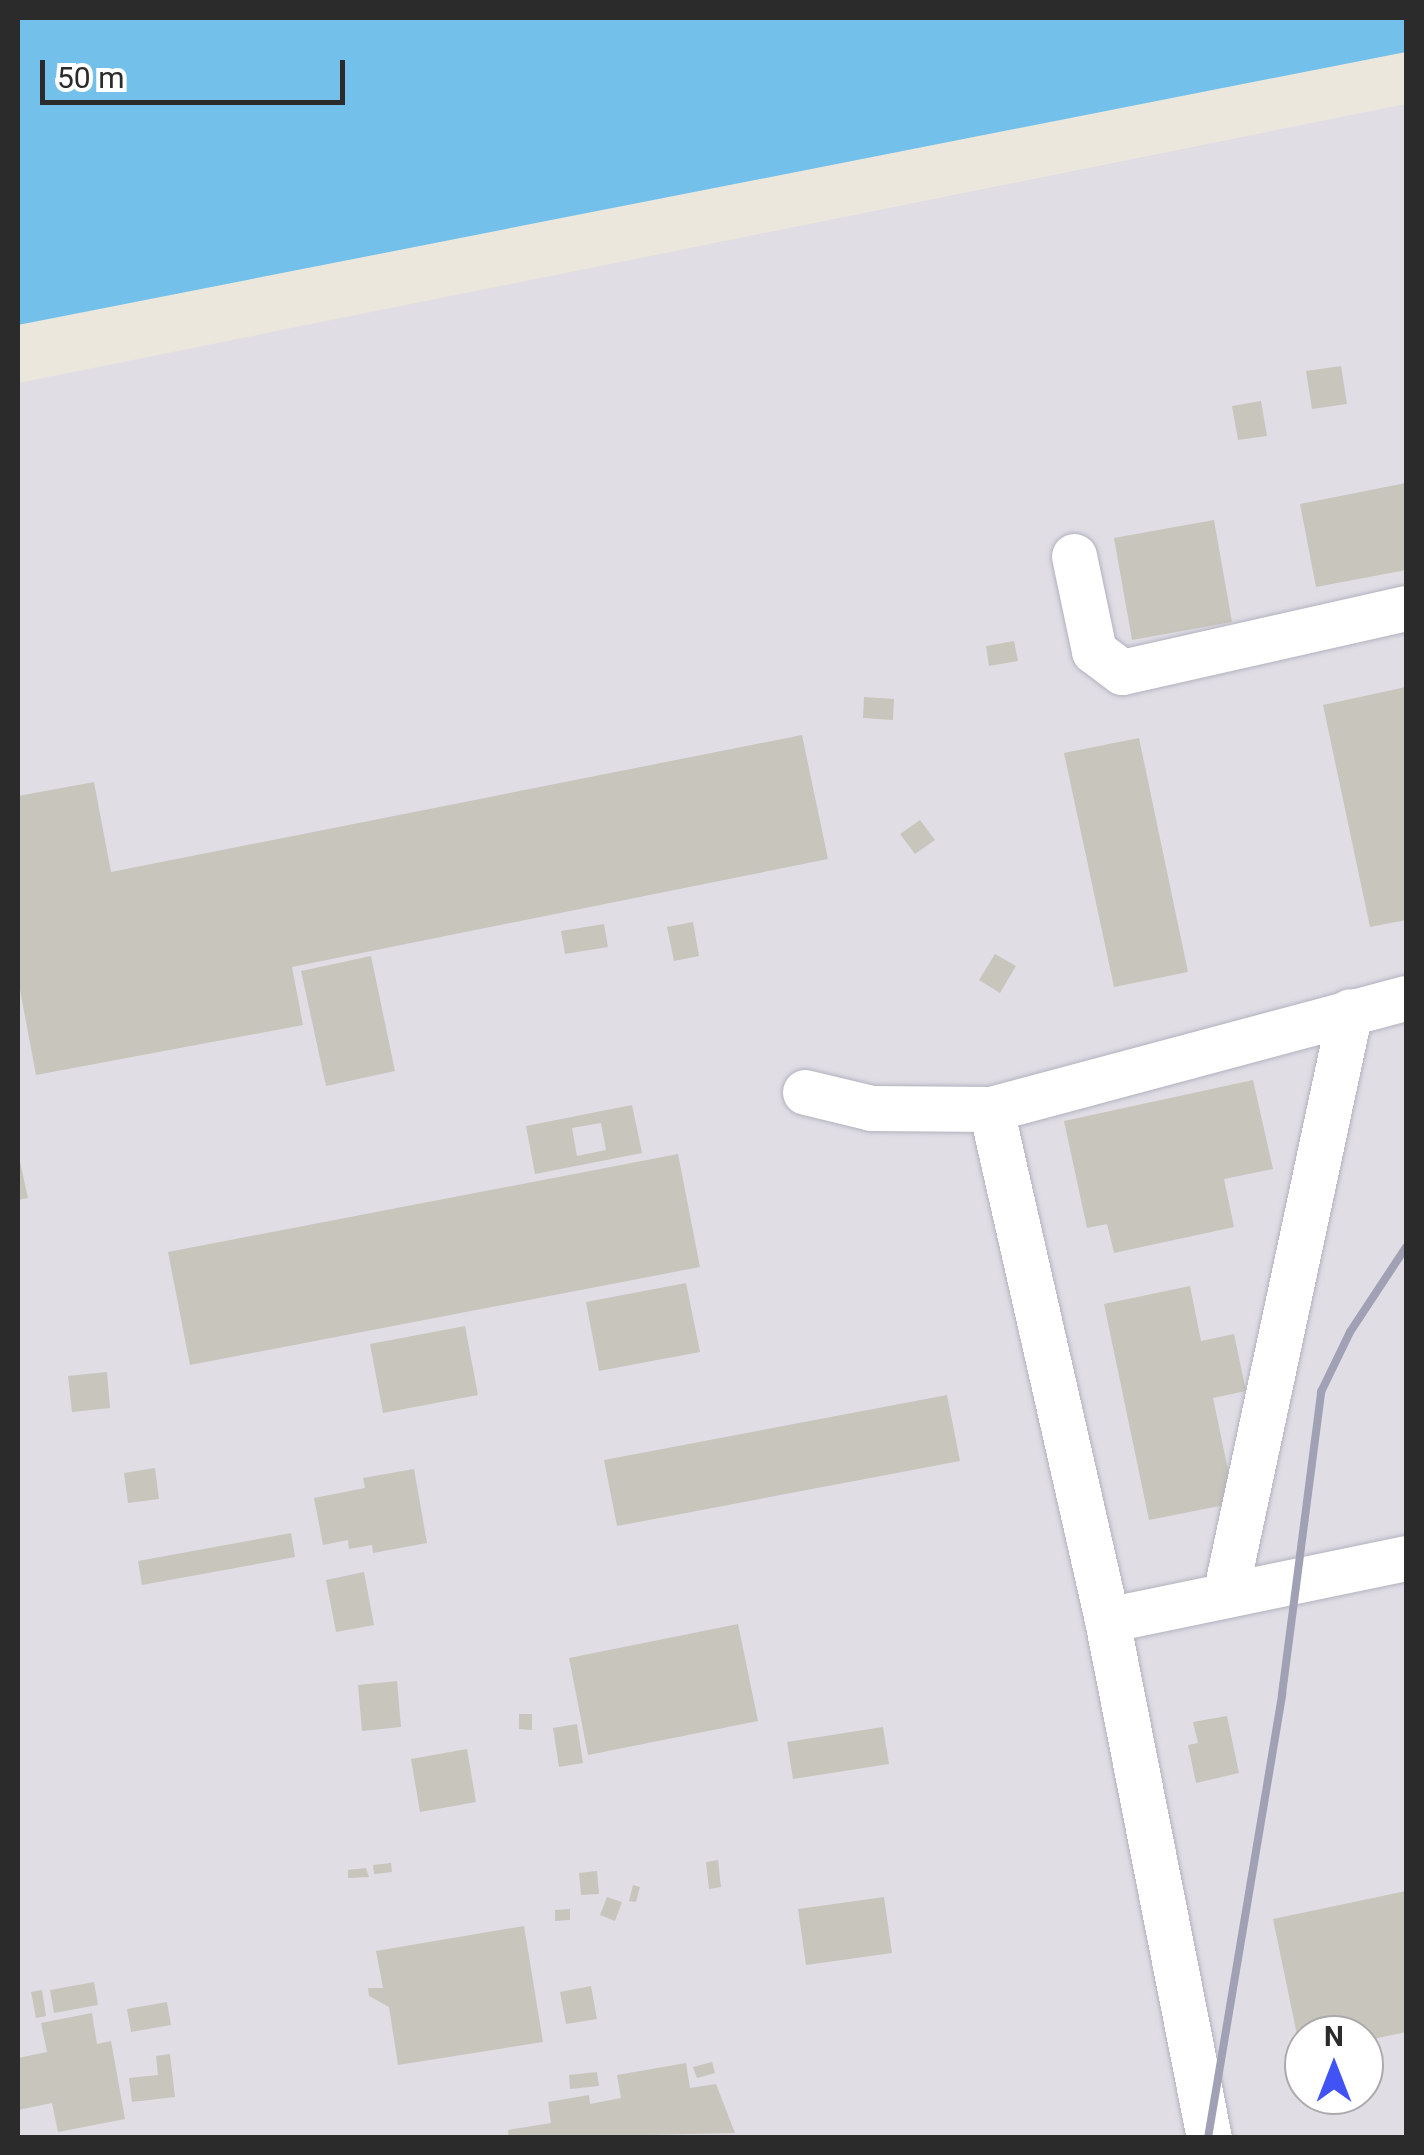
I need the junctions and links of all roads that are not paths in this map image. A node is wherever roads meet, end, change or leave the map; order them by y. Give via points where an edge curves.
1 (1074, 556) dead end
2 (1406, 608) edge
3 (1406, 998) edge
4 (1350, 1011) junction
5 (805, 1092) dead end
6 (990, 1109) junction
7 (1406, 1558) edge
8 (1225, 1595) junction
9 (1107, 1620) junction
10 (1210, 2138) edge

1 - 2 lane via 1094,651 1122,672
3 - 4 lane
4 - 6 lane
4 - 8 lane
5 - 6 lane via 871,1108
6 - 9 lane
7 - 8 lane
8 - 9 lane
9 - 10 lane

